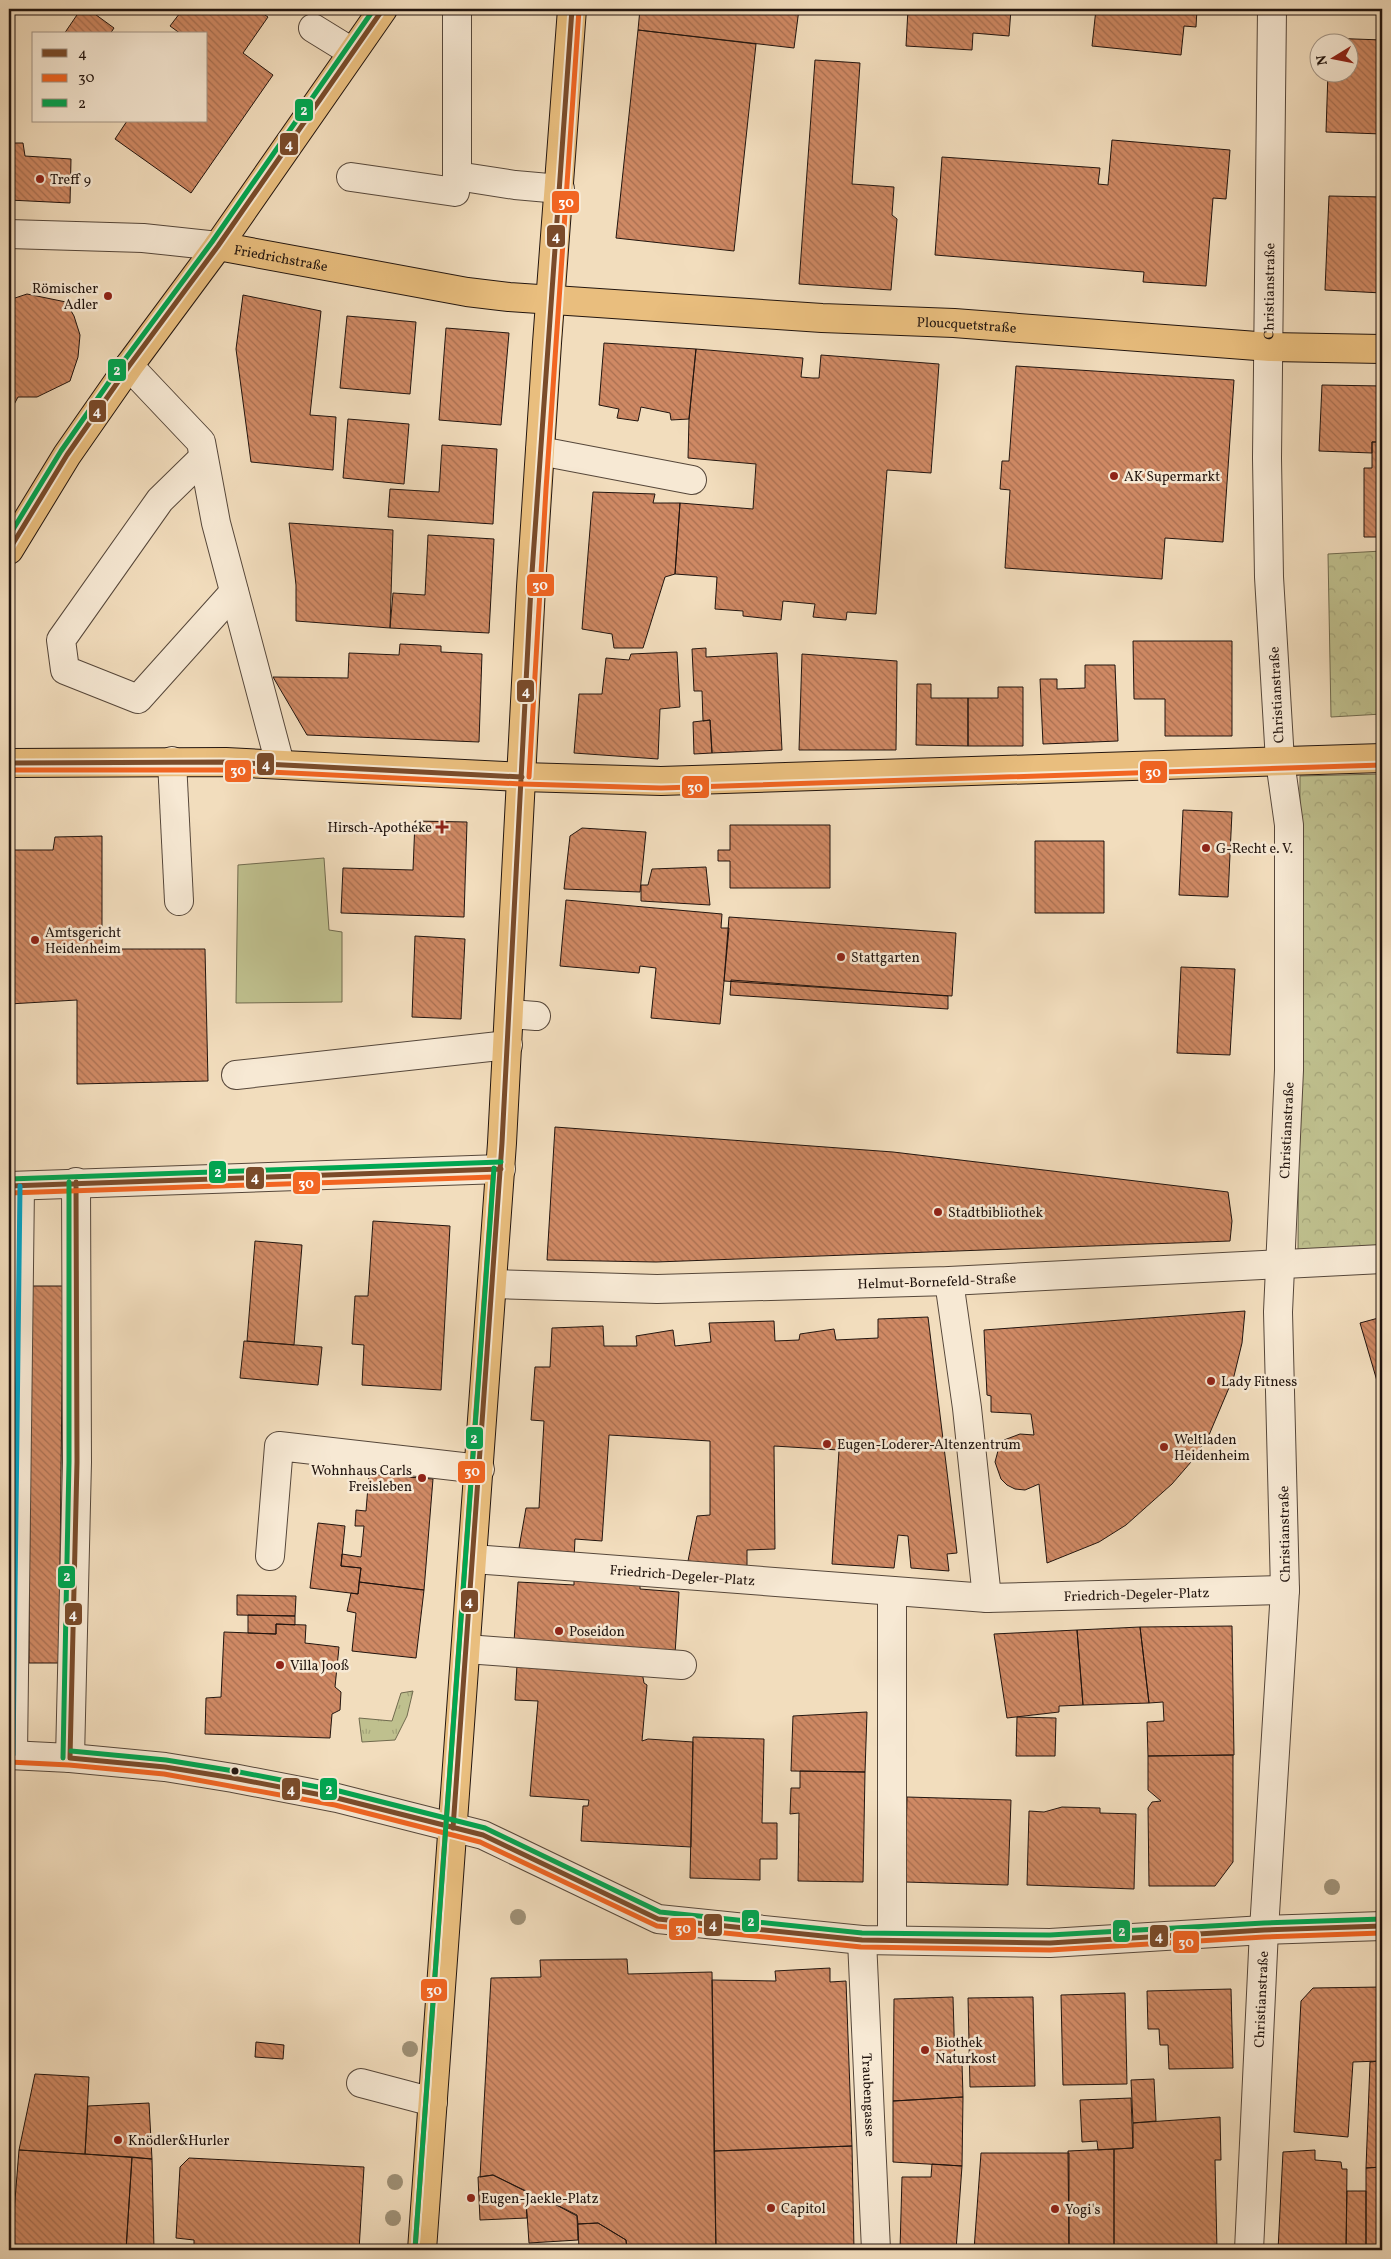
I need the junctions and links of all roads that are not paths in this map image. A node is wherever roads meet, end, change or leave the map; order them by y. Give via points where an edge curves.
1 (383, 9) edge
2 (457, 9) edge
3 (572, 9) edge
4 (1272, 9) edge
5 (313, 28) dead end
6 (352, 52) junction
7 (458, 176) junction
8 (351, 177) dead end
9 (560, 189) junction
10 (9, 234) edge
11 (218, 246) junction
12 (551, 300) junction
13 (1270, 347) junction
14 (1382, 349) edge
15 (129, 366) junction
16 (540, 451) junction
17 (203, 458) junction
18 (692, 480) dead end
19 (9, 550) edge
20 (234, 592) junction
21 (1382, 758) edge
22 (172, 761) junction
23 (1280, 761) junction
24 (9, 763) edge
25 (280, 764) junction
26 (522, 777) junction
27 (179, 901) dead end
28 (508, 1045) junction
29 (236, 1075) dead end
30 (500, 1169) junction
31 (76, 1182) junction
32 (14, 1186) edge
33 (1382, 1259) edge
34 (1280, 1264) junction
35 (949, 1281) junction
36 (492, 1284) junction
37 (480, 1469) junction
38 (270, 1556) dead end
39 (474, 1559) junction
40 (1285, 1590) junction
41 (892, 1591) junction
42 (987, 1598) junction
43 (466, 1649) junction
44 (682, 1665) dead end
45 (11, 1755) edge
46 (70, 1758) junction
47 (453, 1828) junction
48 (1382, 1926) edge
49 (1264, 1930) junction
50 (862, 1940) junction
51 (892, 1940) junction
52 (361, 2083) dead end
53 (433, 2102) junction
54 (422, 2250) edge
55 (876, 2250) edge
56 (1249, 2250) edge

1 - 6 main road
2 - 7 street
3 - 9 main road
4 - 13 street, Christianstraße
5 - 6 street
6 - 11 main road
7 - 8 street via 455,192
7 - 9 street via 515,186
9 - 12 main road
10 - 11 street, Friedrichstraße via 143,238
11 - 12 main road, Friedrichstraße via 467,292
11 - 15 main road
12 - 13 main road, Ploucquetstraße via 822,318 936,322
12 - 16 main road
13 - 14 main road, Ploucquetstraße
13 - 23 street, Christianstraße via 1269,577
15 - 17 street via 201,442
15 - 19 main road via 67,455
16 - 18 street
16 - 26 main road
17 - 20 street
17 - 20 street via 160,500 61,640 65,670 138,700
20 - 25 street
21 - 23 main road
22 - 24 main road
22 - 25 main road
22 - 27 street
23 - 26 main road via 723,780 608,781
23 - 34 street, Christianstraße via 1289,825 1288,1101
25 - 26 main road
26 - 28 main road via 523,1015
28 - 29 street
28 - 30 main road
30 - 31 street
30 - 36 main road
31 - 32 street
31 - 46 street via 77,1462
32 - 45 street
33 - 34 street, Helmut-Bornefeld-Straße
34 - 35 street, Helmut-Bornefeld-Straße
34 - 40 street, Christianstraße via 1278,1312
35 - 36 street, Helmut-Bornefeld-Straße via 656,1289
35 - 42 street via 967,1408
36 - 37 main road
37 - 38 street via 279,1446
37 - 39 main road
39 - 41 street, Friedrich-Degeler-Platz
39 - 43 main road
40 - 42 street, Friedrich-Degeler-Platz
40 - 49 street, Christianstraße
41 - 42 street, Friedrich-Degeler-Platz
41 - 51 street
43 - 44 street
43 - 47 main road
45 - 46 street
46 - 47 street via 233,1778 338,1798
47 - 50 street via 490,1838 658,1919
47 - 53 main road
48 - 49 street
49 - 51 street via 1050,1943
49 - 56 street, Christianstraße
50 - 51 street
50 - 55 street, Traubengasse
52 - 53 street
53 - 54 main road

